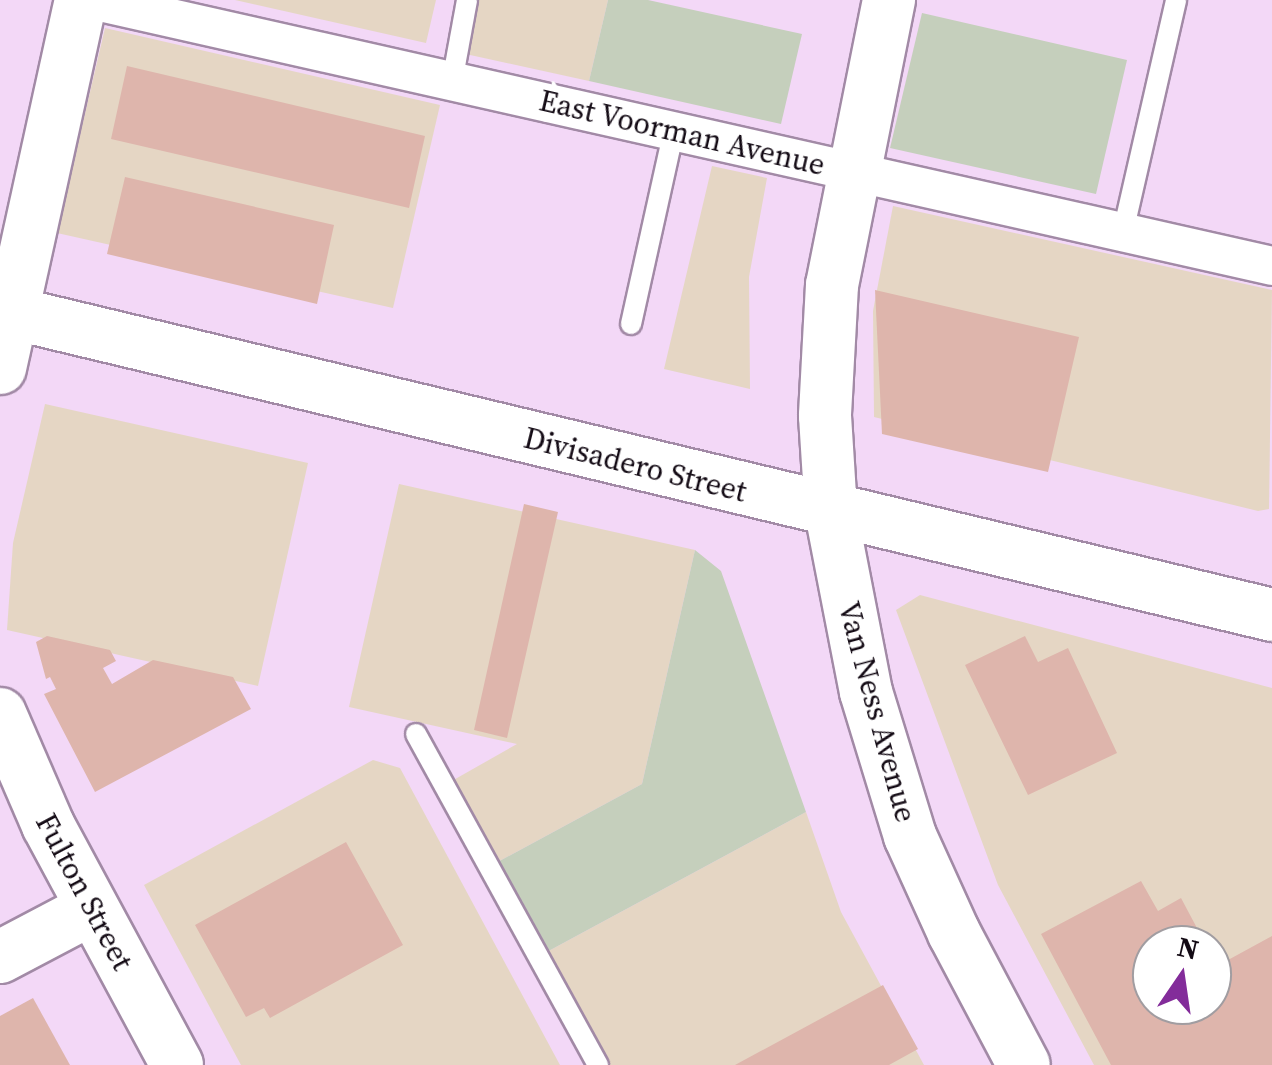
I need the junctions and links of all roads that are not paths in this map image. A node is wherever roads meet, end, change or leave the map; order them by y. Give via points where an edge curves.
1 (81, 0) edge
2 (91, 0) edge
3 (467, 0) edge
4 (889, 0) edge
5 (1176, 0) edge
6 (452, 82) junction
7 (674, 130) junction
8 (851, 171) junction
9 (1124, 232) junction
10 (1272, 266) edge
11 (6, 311) edge
12 (631, 324) dead end
13 (0, 368) edge
14 (831, 512) junction
15 (1272, 615) edge
16 (0, 714) edge
17 (416, 734) dead end
18 (91, 908) junction
19 (0, 957) edge
20 (177, 1065) edge
21 (598, 1065) edge
22 (1024, 1065) edge

1 - 11 main road
2 - 6 street, East Voorman Avenue
3 - 6 lane
4 - 8 main road, Van Ness Avenue
5 - 9 lane
6 - 7 street, East Voorman Avenue
7 - 8 street, East Voorman Avenue
7 - 12 lane
8 - 9 street, East Voorman Avenue
8 - 14 main road, Van Ness Avenue via 828,337
9 - 10 street, East Voorman Avenue
11 - 13 main road
11 - 14 main road, Divisadero Street
14 - 15 main road, Divisadero Street
14 - 22 main road, Van Ness Avenue via 866,692 910,836
16 - 18 main road, Fulton Street
17 - 21 lane
18 - 19 main road
18 - 20 main road, Fulton Street

